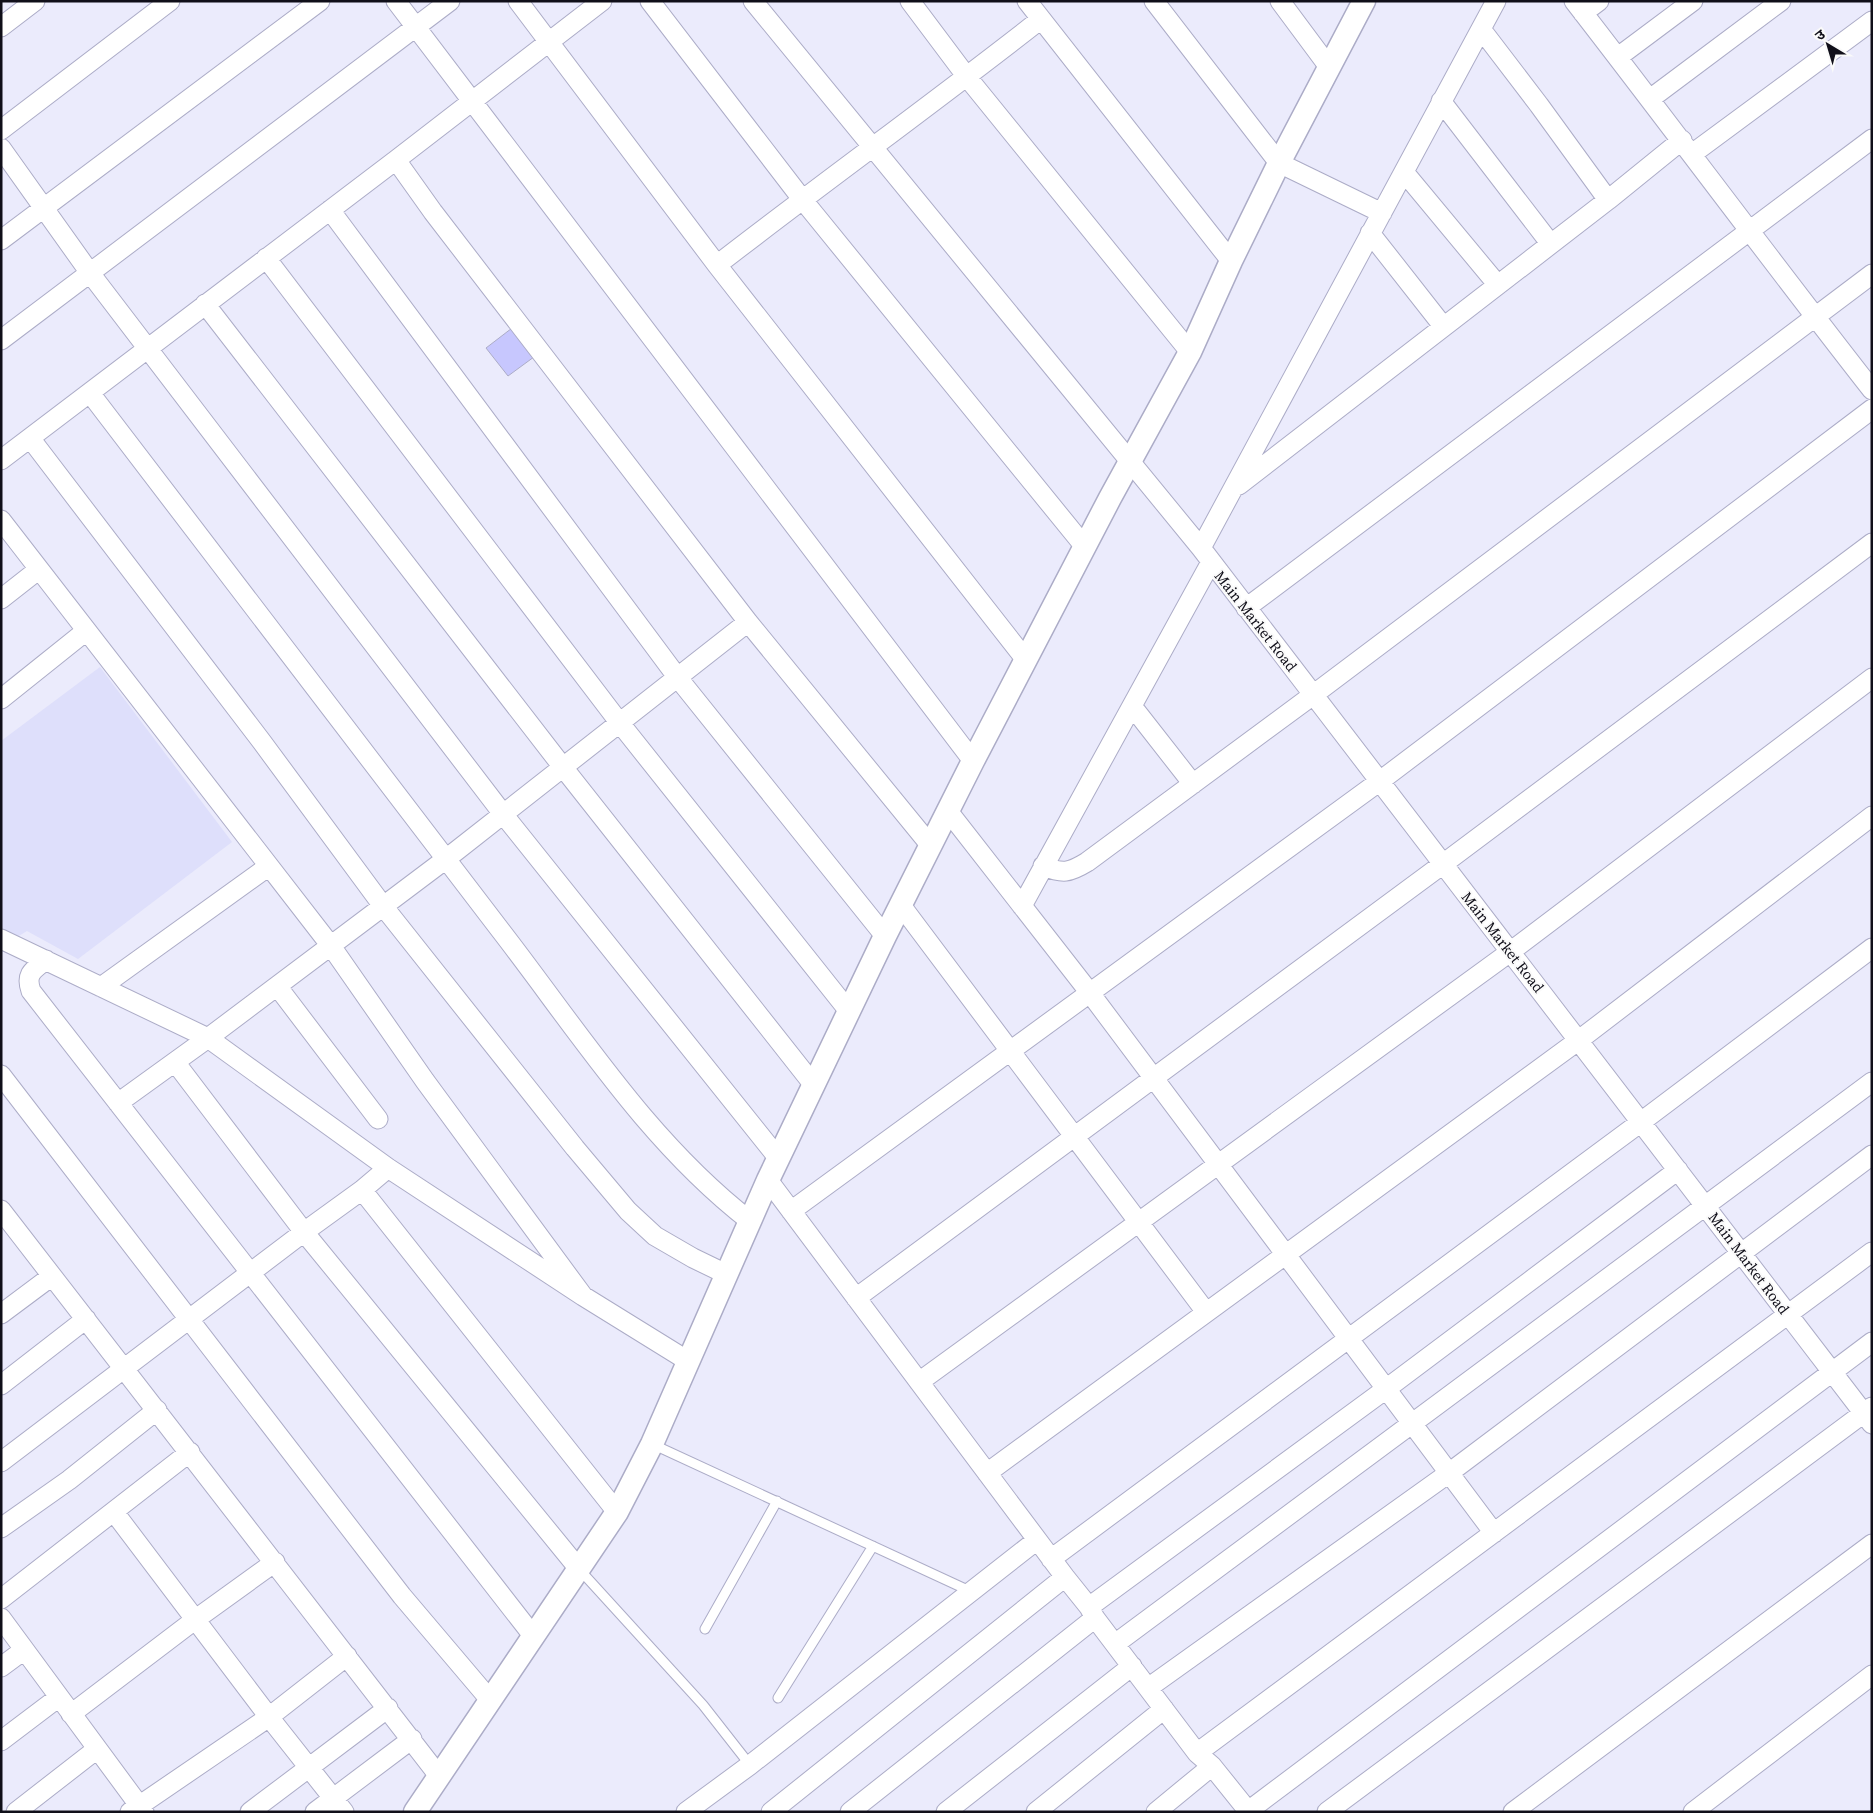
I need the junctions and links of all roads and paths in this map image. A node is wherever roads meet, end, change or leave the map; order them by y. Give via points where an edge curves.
1 (35, 1) edge
2 (170, 1) edge
3 (320, 1) edge
4 (396, 1) edge
5 (450, 1) edge
6 (518, 1) edge
7 (602, 1) edge
8 (650, 1) edge
9 (754, 1) edge
10 (910, 1) edge
11 (1027, 1) edge
12 (1154, 1) edge
13 (1280, 1) edge
14 (1364, 1) edge
15 (1496, 1) edge
16 (1599, 1) edge
17 (1693, 1) edge
18 (1781, 1) edge
19 (1578, 7) edge
20 (1041, 19) junction
21 (1872, 21) edge
22 (1, 27) edge
23 (416, 28) junction
24 (1481, 29) junction
25 (548, 42) junction
26 (1618, 58) junction
27 (1329, 66) junction
28 (967, 77) junction
29 (1650, 99) junction
30 (472, 101) junction
31 (1441, 101) junction
32 (1, 130) edge
33 (1872, 139) edge
34 (873, 147) junction
35 (1687, 147) junction
36 (1, 148) edge
37 (396, 160) junction
38 (1279, 163) junction
39 (1404, 172) junction
40 (802, 199) junction
41 (1608, 200) junction
42 (44, 209) junction
43 (330, 210) junction
44 (1382, 213) junction
45 (1749, 232) junction
46 (1370, 233) junction
47 (1, 240) edge
48 (1550, 243) junction
49 (266, 258) junction
50 (1231, 261) junction
51 (717, 265) junction
52 (90, 273) junction
53 (1872, 274) edge
54 (1497, 284) junction
55 (205, 304) junction
56 (1815, 317) junction
57 (1443, 326) junction
58 (1, 340) edge
59 (148, 348) junction
60 (1190, 352) junction
61 (1872, 390) edge
62 (90, 392) junction
63 (1872, 409) edge
64 (30, 438) junction
65 (1, 460) edge
66 (1130, 462) junction
67 (1234, 489) junction
68 (1, 520) edge
69 (1872, 543) edge
70 (1085, 547) junction
71 (1206, 555) junction
72 (38, 570) junction
73 (1, 599) edge
74 (1246, 608) junction
75 (748, 622) junction
76 (86, 631) junction
77 (1026, 660) junction
78 (678, 678) junction
79 (1872, 678) edge
80 (1313, 695) junction
81 (1, 699) edge
82 (1132, 706) junction
83 (619, 722) junction
84 (973, 761) junction
85 (562, 766) junction
86 (1380, 781) junction
87 (1193, 784) junction
88 (948, 811) junction
89 (503, 814) junction
90 (1872, 816) edge
91 (931, 846) junction
92 (446, 859) junction
93 (1444, 864) junction
94 (269, 866) junction
95 (1043, 866) junction
96 (900, 904) junction
97 (383, 906) junction
98 (1022, 906) junction
99 (885, 936) junction
100 (1, 939) edge
101 (331, 946) junction
102 (1872, 948) edge
103 (1510, 952) junction
104 (46, 960) junction
105 (277, 986) junction
106 (101, 987) junction
107 (1090, 993) junction
108 (848, 1010) junction
109 (208, 1038) junction
110 (1579, 1040) junction
111 (1010, 1051) junction
112 (175, 1062) junction
113 (1, 1075) edge
114 (1154, 1078) junction
115 (1872, 1082) edge
116 (813, 1084) junction
117 (118, 1103) junction
118 (378, 1118) dead end
119 (1641, 1122) junction
120 (1074, 1136) junction
121 (1872, 1154) edge
122 (779, 1159) junction
123 (1218, 1164) junction
124 (388, 1168) junction
125 (1678, 1170) junction
126 (768, 1180) junction
127 (362, 1190) junction
128 (1706, 1206) junction
129 (791, 1210) junction
130 (750, 1221) junction
131 (1139, 1222) junction
132 (5, 1223) edge
133 (304, 1232) junction
134 (1872, 1252) edge
135 (1742, 1253) junction
136 (1286, 1254) junction
137 (250, 1273) junction
138 (726, 1274) junction
139 (52, 1276) junction
140 (583, 1296) junction
141 (856, 1298) junction
142 (1206, 1312) junction
143 (1, 1314) edge
144 (1789, 1314) junction
145 (86, 1319) junction
146 (189, 1319) junction
147 (1349, 1338) junction
148 (1872, 1342) edge
149 (688, 1361) junction
150 (125, 1368) junction
151 (1832, 1372) junction
152 (919, 1382) junction
153 (1, 1385) edge
154 (1386, 1389) junction
155 (157, 1410) junction
156 (1869, 1415) edge
157 (1412, 1424) junction
158 (652, 1444) junction
159 (190, 1452) junction
160 (1, 1462) edge
161 (987, 1473) junction
162 (1449, 1473) junction
163 (777, 1501) junction
164 (114, 1512) junction
165 (617, 1512) junction
166 (1, 1528) edge
167 (1494, 1533) junction
168 (1037, 1540) junction
169 (1872, 1544) edge
170 (873, 1546) junction
171 (1051, 1559) junction
172 (275, 1562) junction
173 (579, 1569) junction
174 (1065, 1577) junction
175 (972, 1592) junction
176 (1, 1599) edge
177 (1092, 1612) junction
178 (1, 1618) edge
179 (196, 1619) junction
180 (705, 1629) dead end
181 (534, 1637) junction
182 (1115, 1644) junction
183 (24, 1650) junction
184 (347, 1656) junction
185 (1132, 1666) junction
186 (1, 1667) edge
187 (1872, 1675) edge
188 (1148, 1688) junction
189 (59, 1697) junction
190 (778, 1698) dead end
191 (490, 1700) junction
192 (388, 1708) junction
193 (1164, 1709) junction
194 (71, 1714) junction
195 (269, 1717) junction
196 (412, 1739) junction
197 (1, 1741) edge
198 (97, 1749) junction
199 (1197, 1754) junction
200 (750, 1765) junction
201 (1212, 1766) junction
202 (309, 1769) junction
203 (439, 1776) junction
204 (338, 1805) edge
205 (138, 1810) edge
206 (16, 1812) edge
207 (250, 1812) edge
208 (315, 1812) edge
209 (415, 1812) edge
210 (686, 1812) edge
211 (771, 1812) edge
212 (850, 1812) edge
213 (946, 1812) edge
214 (1036, 1812) edge
215 (1156, 1812) edge
216 (1248, 1812) edge
217 (1327, 1812) edge
218 (1513, 1812) edge
219 (1693, 1812) edge

1 - 22 street
2 - 32 street
3 - 42 street
4 - 23 street
5 - 23 street
6 - 25 street
7 - 25 street
8 - 40 street
9 - 34 street, Main Market Road
10 - 28 street
11 - 20 street
12 - 38 street
13 - 27 street
14 - 27 street
15 - 24 street
16 - 19 street
17 - 26 street
18 - 29 street
19 - 26 street
20 - 28 street
20 - 50 street
21 - 35 street
23 - 30 street
23 - 52 street
24 - 31 street
24 - 41 street
25 - 30 street
25 - 51 street
26 - 29 street
27 - 38 street
28 - 34 street
28 - 60 street
29 - 35 street
30 - 37 street
30 - 84 street
31 - 39 street
31 - 48 street
33 - 45 street
34 - 40 street
34 - 66 street, Main Market Road
35 - 41 street
35 - 45 street
36 - 42 street
37 - 43 street
37 - 75 street
38 - 44 street
38 - 50 street
39 - 44 street
39 - 54 street
40 - 51 street
40 - 70 street
41 - 48 street
42 - 47 street
42 - 52 street
43 - 49 street
43 - 78 street
44 - 46 street
45 - 56 street
45 - 74 street
46 - 57 street
46 - 67 street
48 - 54 street
49 - 55 street
49 - 83 street
50 - 60 street
51 - 77 street
52 - 58 street
52 - 59 street
53 - 56 street
54 - 57 street
55 - 59 street
55 - 85 street
56 - 61 street
56 - 80 street
57 - 67 street
59 - 62 street
59 - 89 street
60 - 66 street
62 - 64 street
62 - 92 street
63 - 86 street
64 - 65 street
64 - 97 street
66 - 70 street
66 - 71 street, Main Market Road
67 - 71 street
68 - 72 street
69 - 93 street
70 - 77 street
71 - 74 street, Main Market Road
71 - 82 street
72 - 73 street
72 - 76 street
74 - 80 street, Main Market Road
75 - 78 street
75 - 91 street
76 - 81 street
76 - 94 street
77 - 84 street
78 - 83 street
78 - 99 street
79 - 103 street
80 - 86 street, Main Market Road
80 - 87 street
82 - 87 street
82 - 95 street
83 - 85 street
83 - 108 street
84 - 88 street
85 - 89 street
85 - 116 street
86 - 93 street, Main Market Road
86 - 107 street
87 - 95 street via 1075,870 1058,872
88 - 91 street
88 - 98 street
89 - 92 street
89 - 122 street
90 - 110 street
91 - 96 street
92 - 97 street
92 - 130 street via 640,1115 678,1158 722,1200
93 - 103 street, Main Market Road
93 - 114 street
94 - 101 street
94 - 106 street
95 - 98 street
96 - 99 street
96 - 111 street
97 - 101 street
97 - 138 street via 628,1211 655,1236
98 - 107 street
99 - 108 street
100 - 104 street
101 - 105 street
101 - 140 street
102 - 119 street
103 - 110 street, Main Market Road
103 - 123 street
104 - 106 street
104 - 117 street via 30,974 31,991
105 - 109 street
105 - 118 street
106 - 109 street
107 - 111 street
107 - 114 street
108 - 116 street
109 - 112 street
109 - 124 street
110 - 119 street, Main Market Road
110 - 136 street
111 - 120 street
111 - 129 street
112 - 117 street
112 - 133 street
113 - 146 street
114 - 120 street
114 - 123 street
115 - 128 street
116 - 122 street
117 - 137 street
119 - 125 street, Main Market Road
119 - 147 street
120 - 131 street
120 - 141 street
121 - 135 street
122 - 126 street
123 - 131 street
123 - 136 street
124 - 127 street
124 - 140 street
125 - 128 street, Main Market Road
125 - 154 street
126 - 129 street
126 - 130 street
127 - 133 street
127 - 165 street
128 - 135 street, Main Market Road
128 - 157 street
129 - 141 street
130 - 138 street
131 - 142 street
131 - 152 street
132 - 139 street
133 - 137 street
133 - 173 street
134 - 144 street
135 - 144 street, Main Market Road
135 - 162 street
136 - 142 street
136 - 147 street
137 - 146 street
137 - 181 street
138 - 149 street
139 - 143 street
139 - 145 street
140 - 149 street
141 - 152 street
142 - 161 street
144 - 151 street, Main Market Road
144 - 167 street
145 - 150 street
145 - 153 street
146 - 150 street
146 - 191 street via 402,1596
147 - 154 street
147 - 171 street
148 - 151 street
149 - 158 street
150 - 155 street
150 - 160 street
151 - 156 street, Main Market Road
151 - 216 street
152 - 161 street
154 - 157 street
154 - 177 street
155 - 159 street
155 - 166 street via 69,1480
156 - 217 street
157 - 162 street
157 - 182 street
158 - 163 lane
158 - 165 street
159 - 164 street
159 - 172 street
161 - 168 street
162 - 167 street
162 - 188 street
163 - 170 lane
163 - 180 lane
164 - 176 street
164 - 179 street
165 - 173 street
167 - 199 street
168 - 171 street
168 - 175 street
169 - 218 street
170 - 175 lane
170 - 190 lane
171 - 174 street
172 - 179 street
172 - 184 street
173 - 181 street
173 - 200 lane via 703,1705
174 - 177 street
174 - 211 street
175 - 200 street
177 - 182 street
177 - 212 street
178 - 183 street
179 - 194 street
179 - 195 street
181 - 191 street
182 - 185 street
183 - 186 street
183 - 189 street
184 - 192 street
184 - 195 street
185 - 188 street
185 - 213 street
187 - 219 street
188 - 193 street
189 - 194 street
189 - 197 street
191 - 203 street
192 - 196 street
192 - 202 street
193 - 199 street
193 - 214 street
194 - 198 street
195 - 202 street
195 - 205 street
196 - 203 street
196 - 204 street
198 - 205 street
198 - 206 street
199 - 201 street
200 - 210 street
201 - 215 street
201 - 216 street
202 - 204 street
202 - 207 street
203 - 209 street
204 - 208 street

